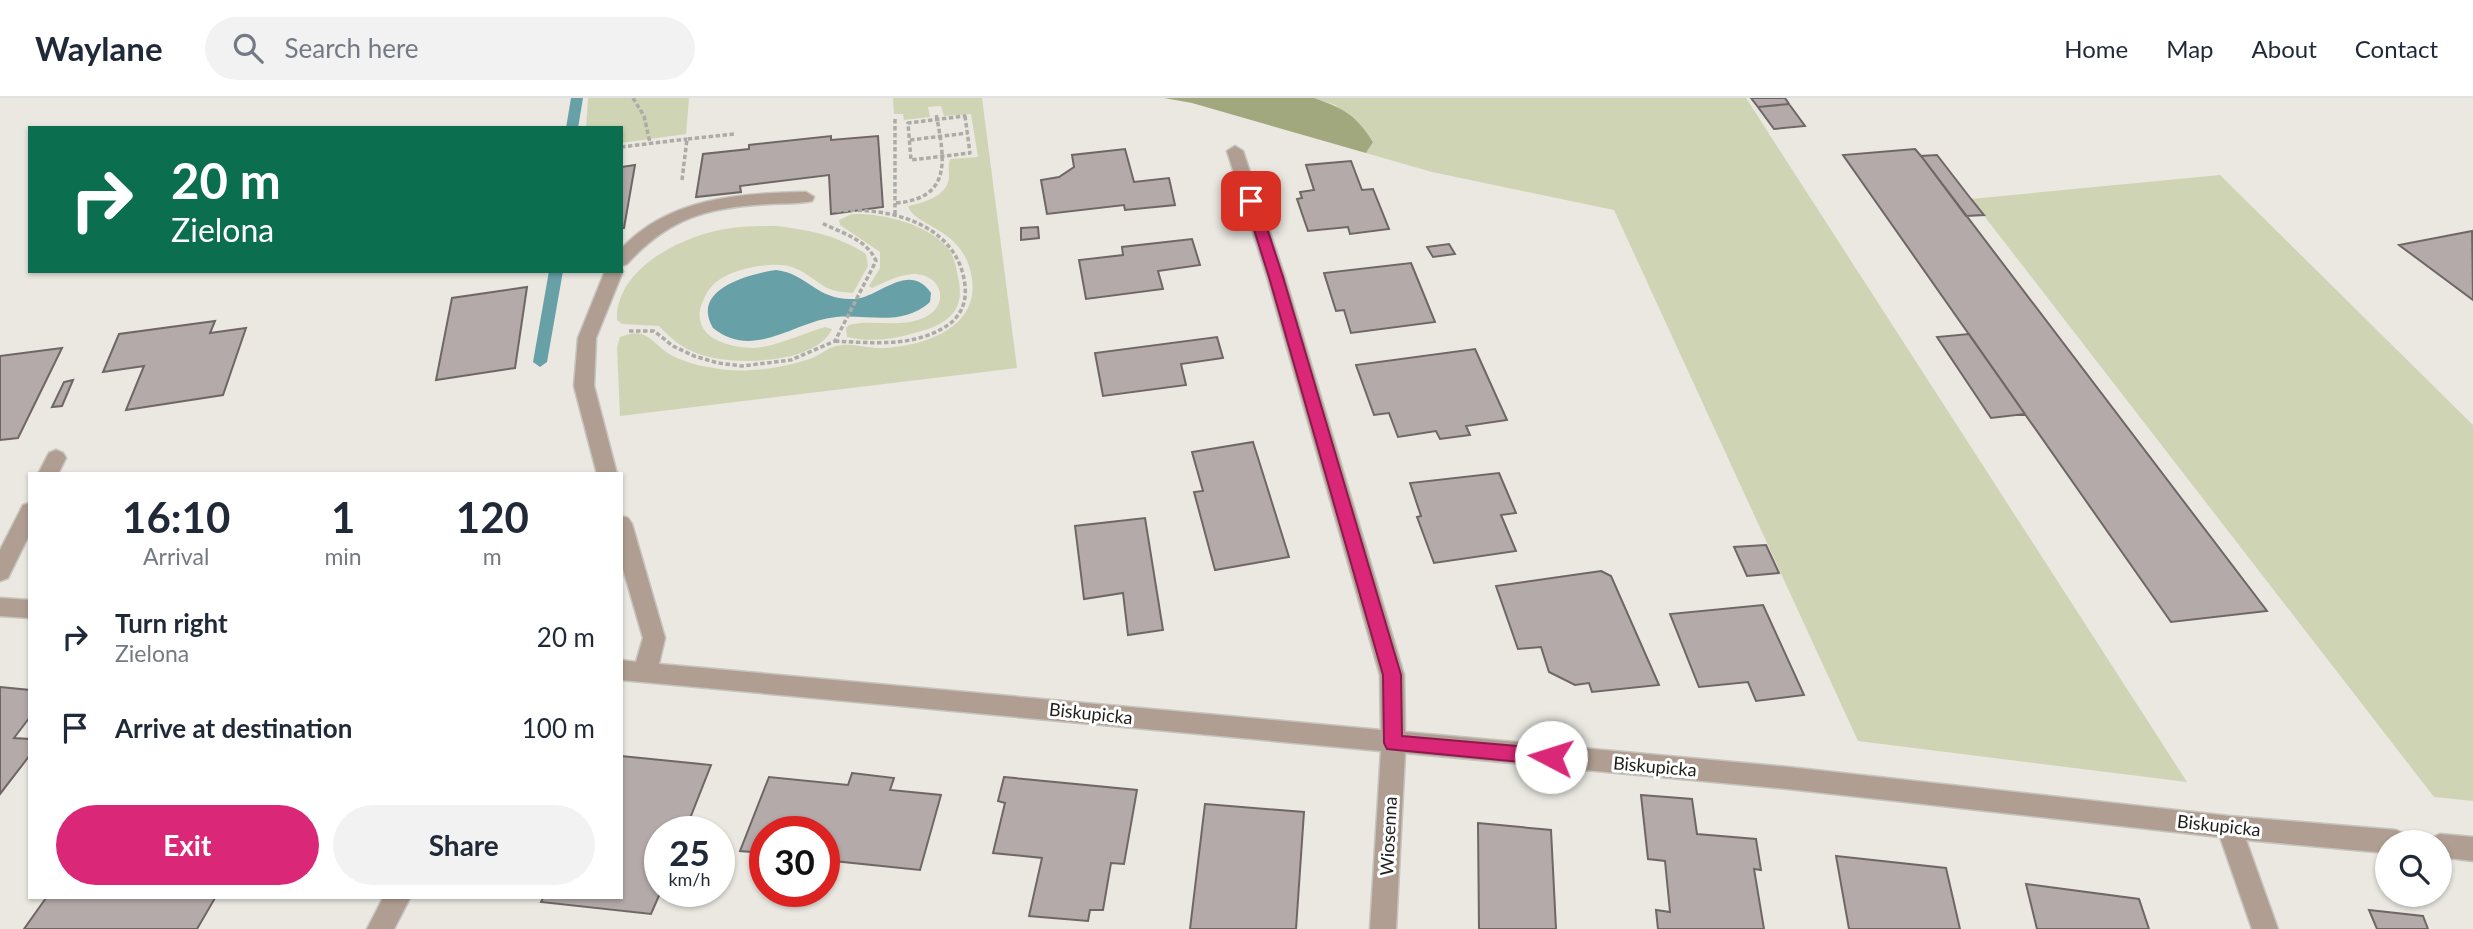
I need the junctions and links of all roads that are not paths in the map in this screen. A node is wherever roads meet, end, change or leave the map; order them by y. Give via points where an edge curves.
1 (1235, 151) dead end
2 (806, 197) road end
3 (623, 258) edge
4 (613, 273) edge
5 (606, 472) edge
6 (28, 515) edge
7 (623, 531) edge
8 (0, 572) edge
9 (0, 607) edge
10 (28, 609) edge
11 (633, 671) edge
12 (1393, 743) junction
13 (2229, 827) junction
14 (2375, 840) edge
15 (2452, 847) edge
16 (2473, 849) edge
17 (396, 899) edge
18 (380, 929) edge
19 (1383, 929) edge
20 (2265, 929) edge

1 - 12 street, Wiosenna via 1392,675
2 - 3 street via 770,197 683,214 656,226
4 - 5 street via 587,338 584,386
6 - 8 street
7 - 11 street via 654,638
9 - 10 street
11 - 12 street, Biskupicka
12 - 13 street, Biskupicka via 1788,778
12 - 19 street, Wiosenna
13 - 14 street, Biskupicka
13 - 20 street
15 - 16 street
17 - 18 street

